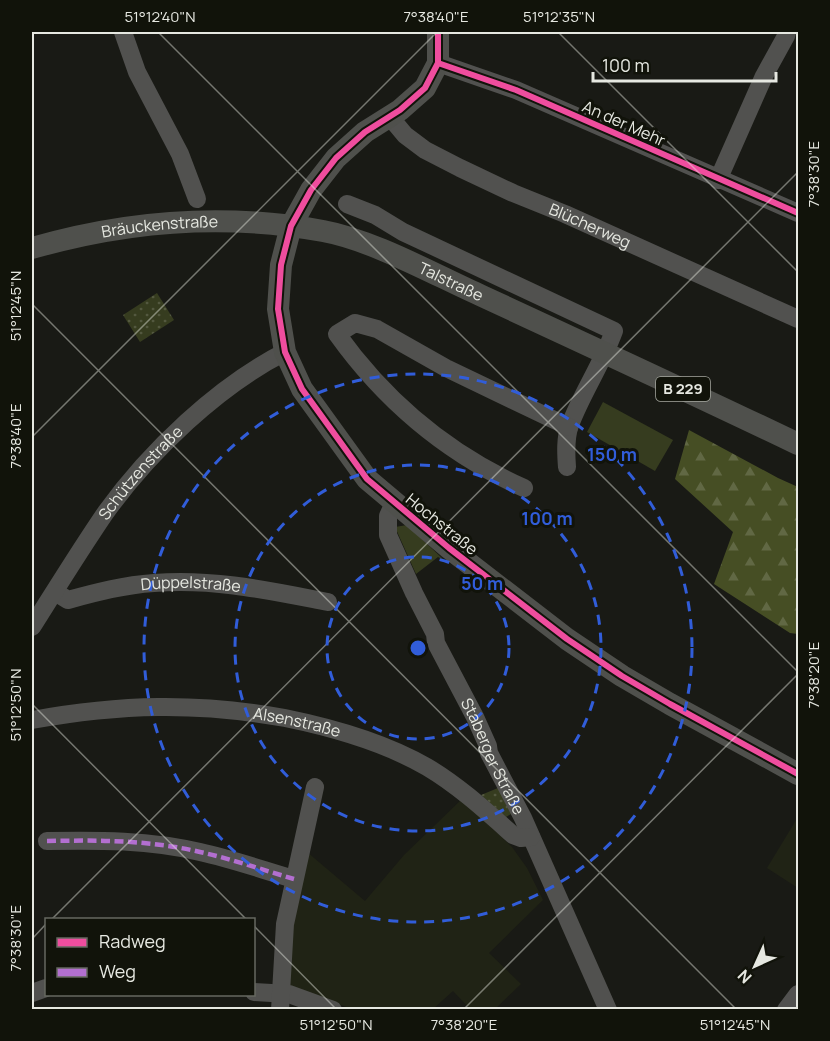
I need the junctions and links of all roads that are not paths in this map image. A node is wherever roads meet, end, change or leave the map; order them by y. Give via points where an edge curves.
1 (123, 32) edge
2 (438, 32) edge
3 (787, 32) edge
4 (438, 63) junction
5 (390, 117) junction
6 (718, 180) junction
7 (197, 199) dead end
8 (347, 204) dead end
9 (798, 213) edge
10 (291, 226) junction
11 (32, 248) edge
12 (798, 319) edge
13 (285, 352) junction
14 (606, 353) junction
15 (569, 427) junction
16 (798, 444) edge
17 (567, 467) dead end
18 (524, 488) dead end
19 (394, 504) junction
20 (55, 592) junction
21 (328, 602) dead end
22 (32, 627) edge
23 (32, 720) edge
24 (798, 774) edge
25 (315, 787) dead end
26 (531, 837) junction
27 (47, 841) dead end
28 (294, 879) junction
29 (255, 992) edge
30 (798, 994) edge
31 (280, 1001) edge
32 (333, 1010) edge
33 (608, 1010) edge
34 (786, 1010) edge

1 - 7 street via 137,72 180,154
2 - 4 main road
3 - 6 street
4 - 5 main road, Hochstraße via 425,88
4 - 6 street, An der Mehr via 516,90
5 - 10 main road, Hochstraße via 336,158
5 - 12 street, Blücherweg via 425,150 460,168
6 - 9 street, An der Mehr
8 - 14 street, Talstraße via 614,331
10 - 11 main road, Bräuckenstraße / B 229 via 186,221 125,228
10 - 13 main road, Hochstraße via 279,279 278,309
10 - 14 main road, Talstraße / B 229 via 338,234 385,252
13 - 19 main road, Hochstraße via 302,389 332,432 367,479
13 - 20 street, Schützenstraße via 236,382 153,456 106,513
14 - 15 street
14 - 16 main road, Talstraße / B 229
15 - 17 street
15 - 18 street via 446,368 378,329 356,323 337,334 378,385 427,430 498,477
19 - 24 main road, Hochstraße via 587,653
19 - 26 street, Staberger Straße via 388,516 388,535
20 - 21 street, Düppelstraße via 68,600 119,587 186,582 238,585
20 - 22 street, Schützenstraße
23 - 26 street, Alsenstraße via 106,708 196,706 305,722 371,741 427,767 513,835
25 - 28 street
26 - 33 street, Staberger Straße
27 - 28 street via 109,840 169,846
28 - 31 street via 285,924
29 - 31 street
30 - 34 street
31 - 32 street via 289,994

